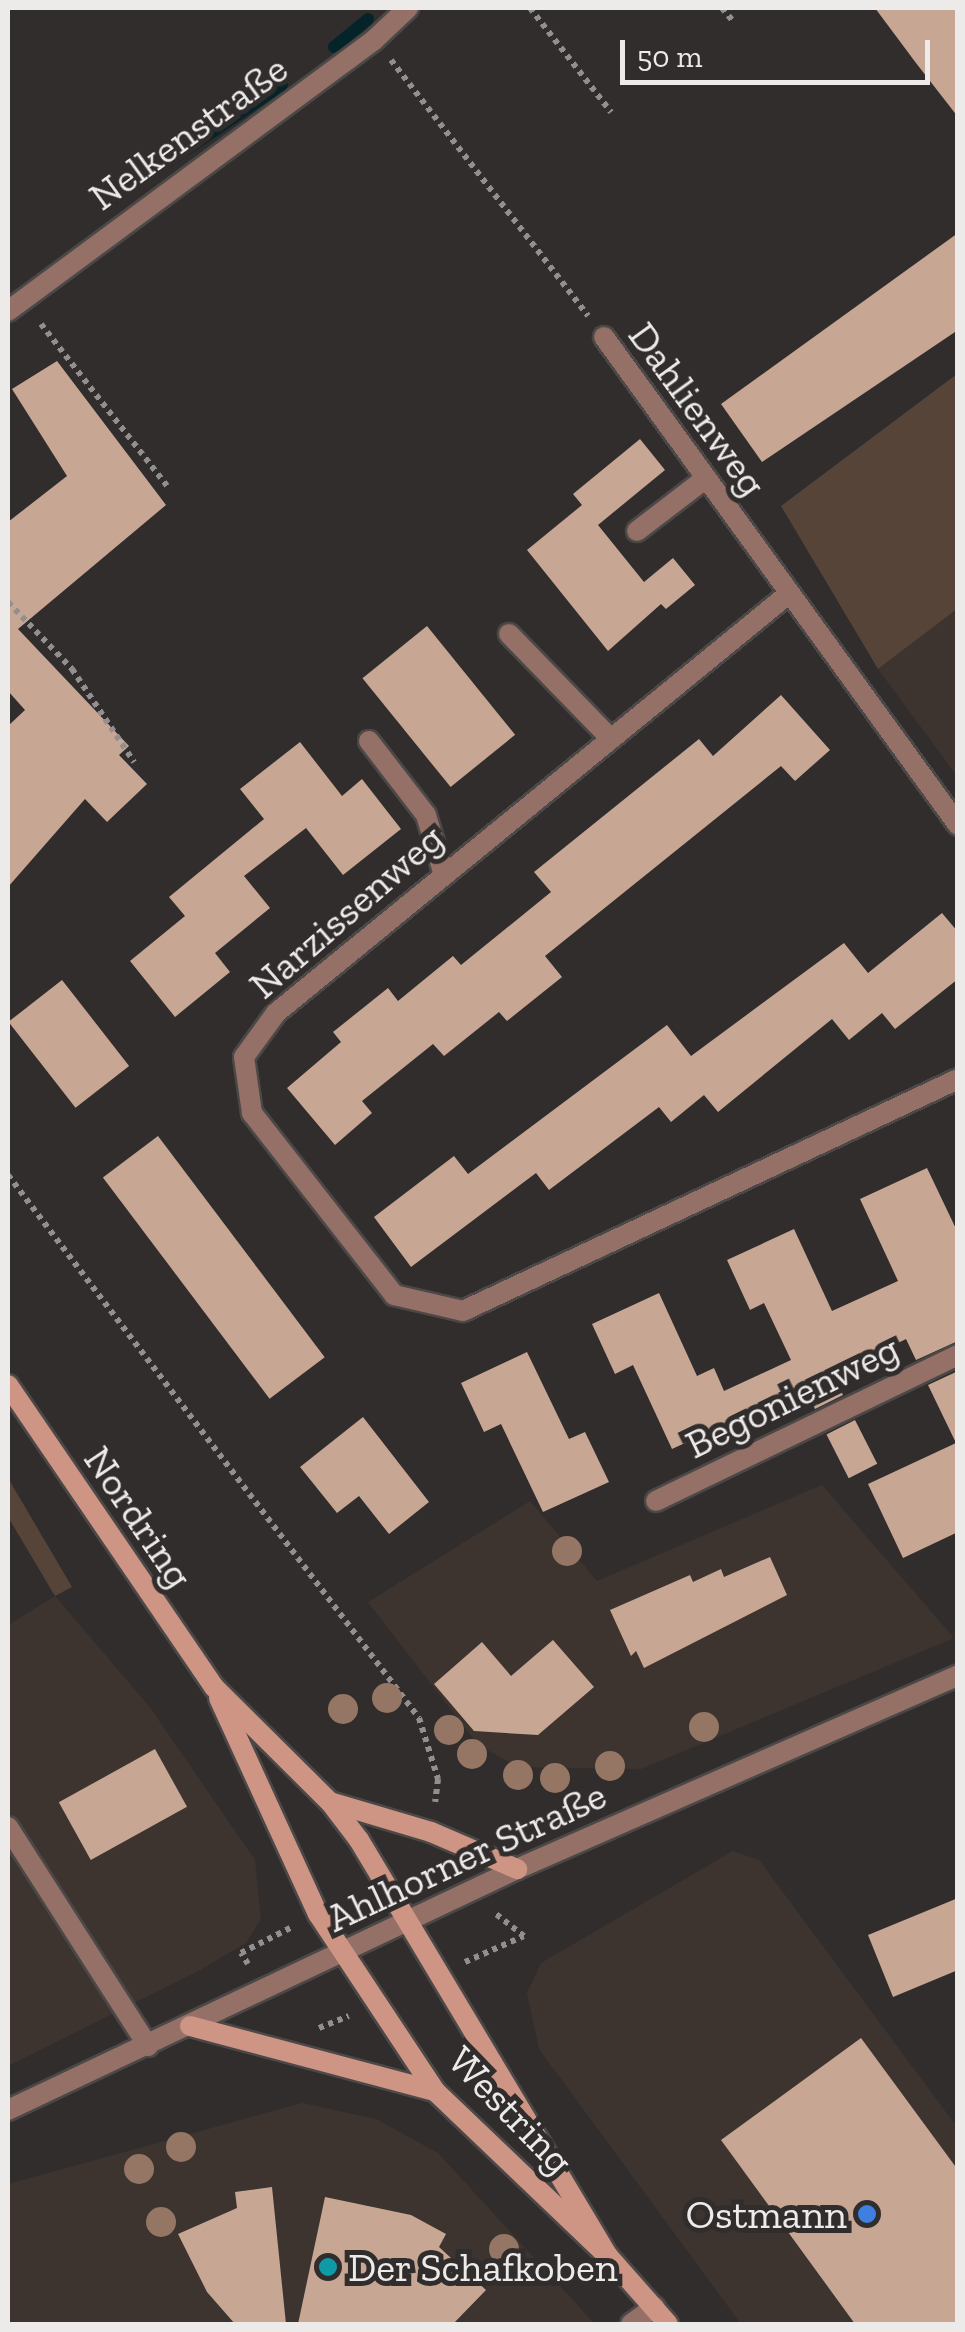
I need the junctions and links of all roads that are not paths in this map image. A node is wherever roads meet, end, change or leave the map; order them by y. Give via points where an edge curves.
1 (408, 8) edge
2 (8, 311) edge
3 (604, 337) road end
4 (706, 478) junction
5 (637, 531) dead end
6 (786, 596) junction
7 (510, 634) dead end
8 (610, 738) junction
9 (369, 741) dead end
10 (958, 825) edge
11 (443, 872) junction
12 (958, 1079) edge
13 (958, 1354) edge
14 (8, 1385) edge
15 (656, 1501) dead end
16 (958, 1675) edge
17 (214, 1687) junction
18 (330, 1802) junction
19 (8, 1827) edge
20 (517, 1869) junction
21 (405, 1922) junction
22 (342, 1951) junction
23 (190, 2026) junction
24 (148, 2046) junction
25 (435, 2091) junction
26 (8, 2110) edge
27 (609, 2258) junction
28 (654, 2307) junction
29 (631, 2324) edge
30 (668, 2324) edge

1 - 2 street, Nelkenstraße
3 - 4 street, Dahlienweg
4 - 5 street
4 - 6 street, Dahlienweg
6 - 8 street, Narzissenweg
6 - 10 street, Dahlienweg
7 - 8 street
8 - 11 street, Narzissenweg
9 - 11 street via 426,815
11 - 12 street, Narzissenweg via 276,1013 244,1056 252,1113 394,1295 462,1311
13 - 15 street, Begonienweg
14 - 17 main road, Nordring
16 - 20 street, Ahlhorner Straße
17 - 18 main road, Nordring
17 - 22 main road, Nordring via 318,1914
18 - 20 main road via 431,1832
18 - 21 main road, Nordring
19 - 24 street
20 - 21 street, Ahlhorner Straße
21 - 22 street, Ahlhorner Straße
21 - 27 main road, Westring
22 - 23 street, Ahlhorner Straße
22 - 25 main road, Westring
23 - 24 street, Ahlhorner Straße
23 - 25 main road
24 - 26 street, Ahlhorner Straße
25 - 27 main road, Westring
27 - 28 main road, Westring
28 - 29 street
28 - 30 main road, Westring

